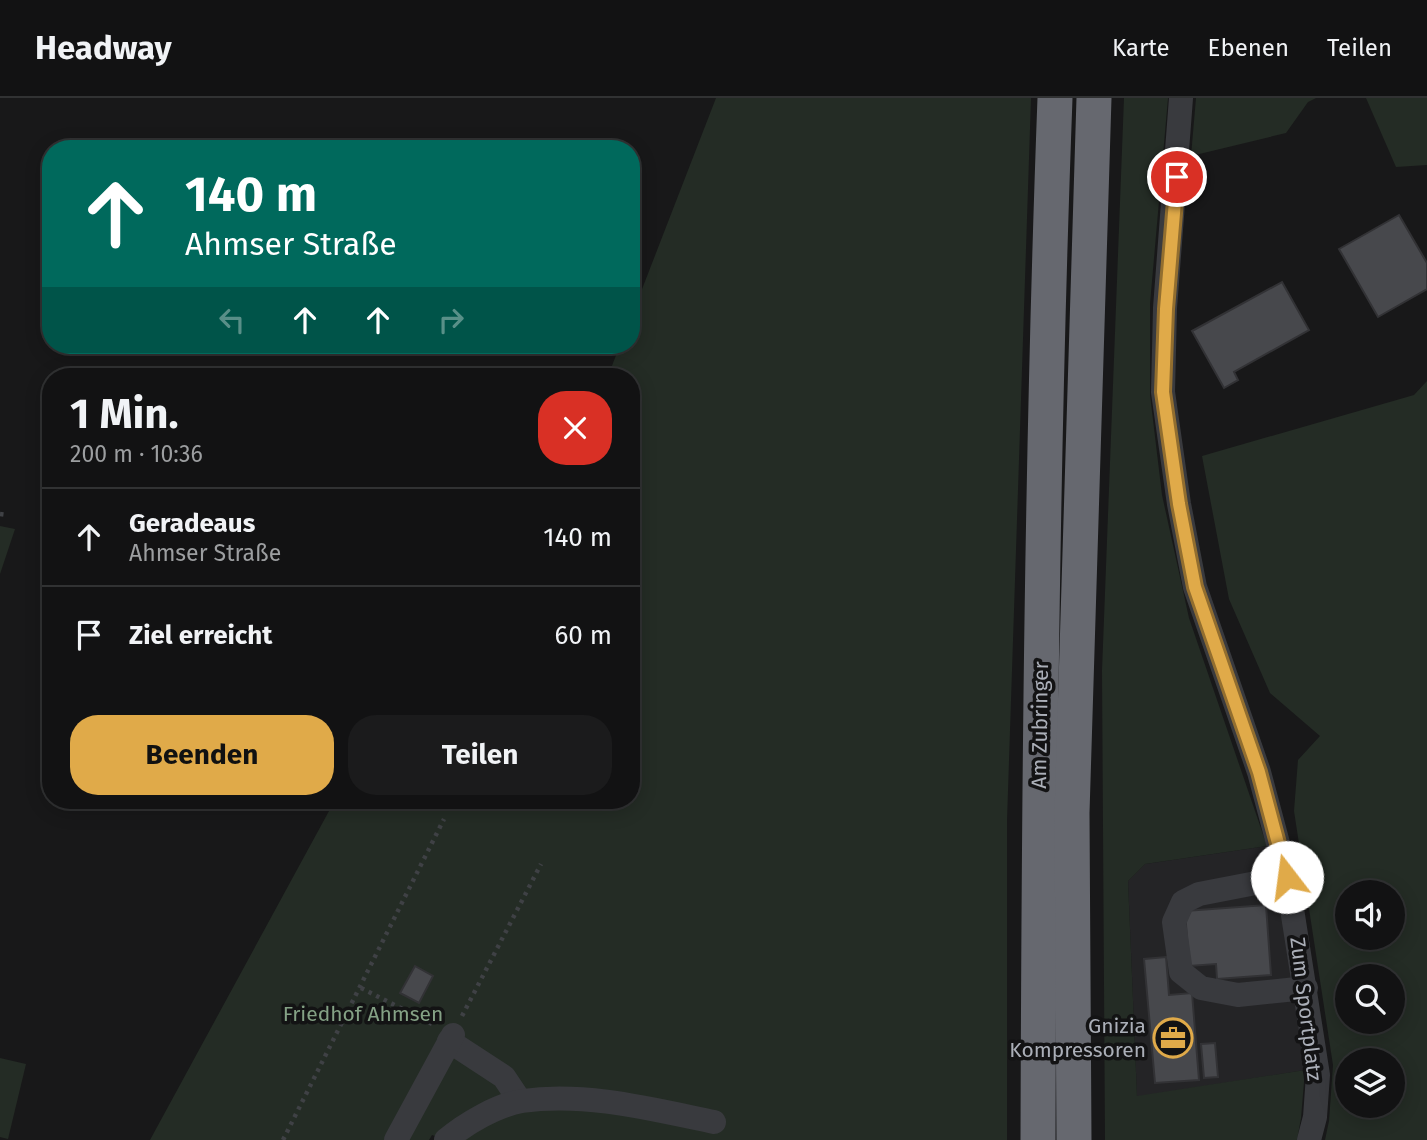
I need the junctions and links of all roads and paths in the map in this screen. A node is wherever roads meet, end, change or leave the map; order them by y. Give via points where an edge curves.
1 (1055, 98) edge
2 (1094, 98) edge
3 (1181, 98) edge
4 (0, 514) edge
5 (8, 514) dead end
6 (444, 819) dead end
7 (541, 864) dead end
8 (1287, 877) junction
9 (361, 988) junction
10 (1306, 988) junction
11 (451, 1038) junction
12 (520, 1101) junction
13 (714, 1122) dead end
14 (1075, 1138) edge
15 (283, 1140) edge
16 (396, 1140) edge
17 (446, 1140) edge
18 (1038, 1140) edge
19 (1309, 1140) edge

1 - 18 highway, Am Zubringer via 1039,716
2 - 14 highway, Am Zubringer via 1072,813
3 - 8 street, Zum Sportplatz via 1163,392 1195,587 1259,772
4 - 5 path
6 - 9 path
7 - 11 path
8 - 10 street, Zum Sportplatz
8 - 10 street via 1199,894 1183,902 1174,922 1181,972 1201,988 1238,995
9 - 11 path
9 - 15 path
10 - 19 street, Zum Sportplatz via 1318,1075
11 - 12 street via 504,1077
11 - 16 street
12 - 13 street via 577,1098
12 - 17 street via 468,1122

